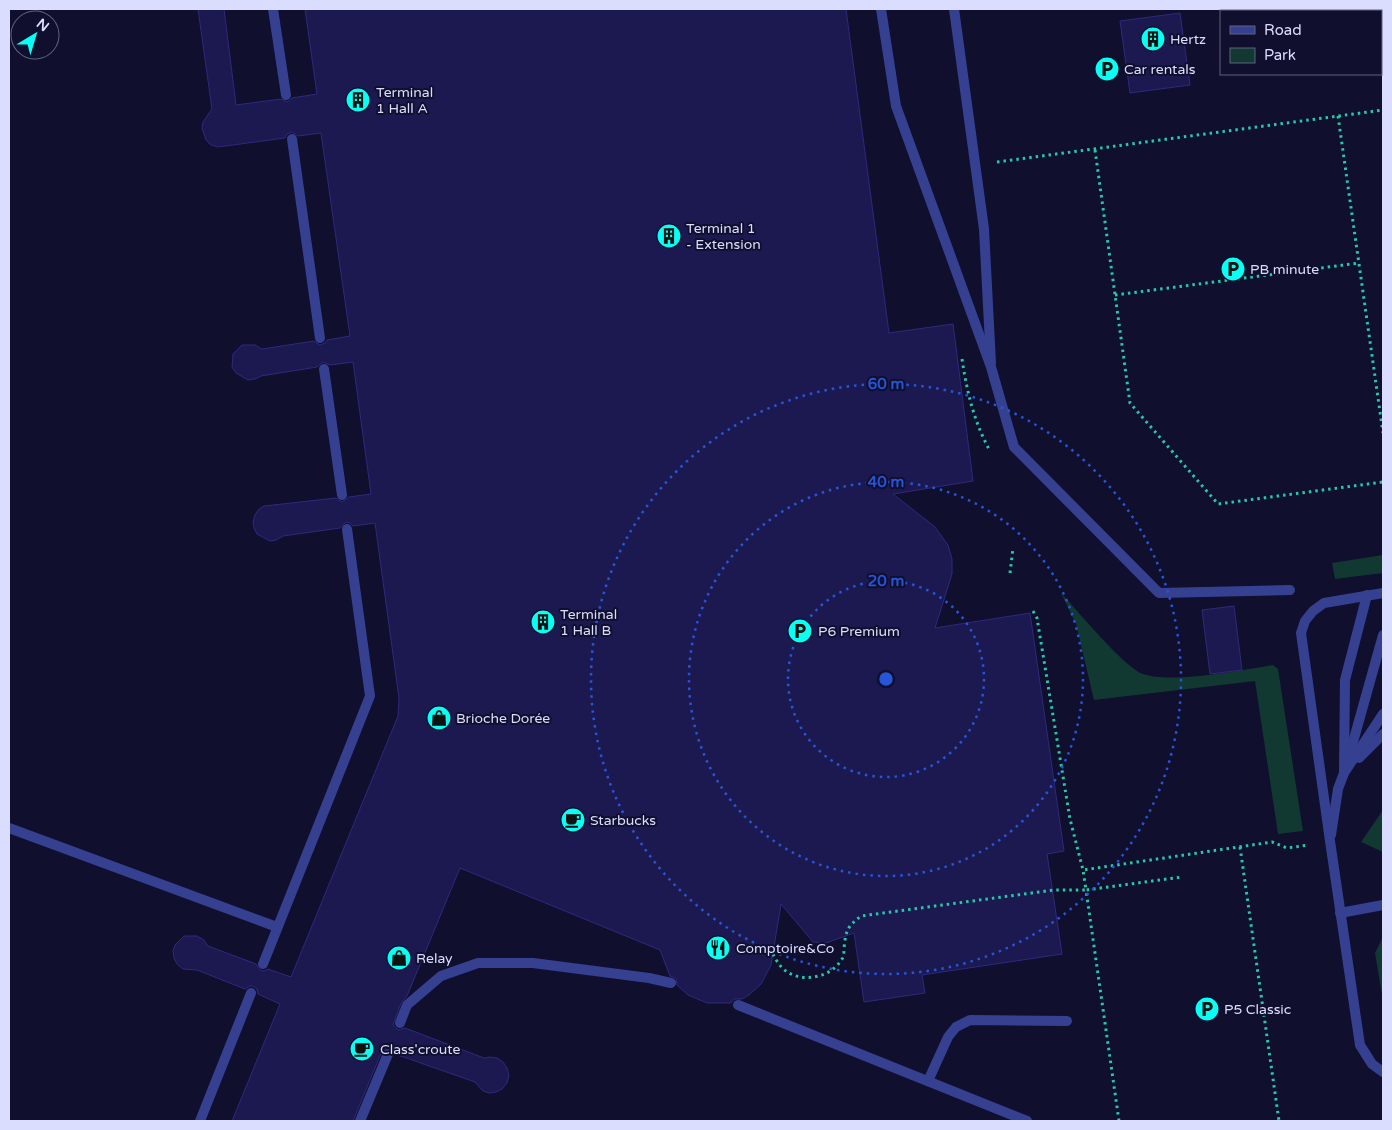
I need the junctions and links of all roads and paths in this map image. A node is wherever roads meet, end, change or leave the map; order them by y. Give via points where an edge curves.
1 (273, 9) edge
2 (882, 9) edge
3 (954, 9) edge
4 (286, 95) dead end
5 (1383, 110) edge
6 (1338, 116) junction
7 (292, 139) dead end
8 (1095, 150) junction
9 (975, 165) junction
10 (1359, 263) junction
11 (1115, 295) junction
12 (320, 338) dead end
13 (962, 360) dead end
14 (991, 367) junction
15 (324, 369) dead end
16 (1383, 433) edge
17 (992, 453) dead end
18 (1383, 482) edge
19 (342, 495) dead end
20 (347, 529) dead end
21 (1013, 548) dead end
22 (1010, 572) dead end
23 (1290, 590) dead end
24 (1383, 593) edge
25 (1367, 595) junction
26 (1033, 611) dead end
27 (1383, 635) edge
28 (1383, 714) edge
29 (1383, 734) edge
30 (1344, 773) junction
31 (9, 828) edge
32 (1330, 841) junction
33 (1310, 844) dead end
34 (1240, 847) junction
35 (1083, 870) junction
36 (1182, 877) dead end
37 (1086, 890) junction
38 (1383, 905) edge
39 (1340, 913) junction
40 (278, 927) junction
41 (773, 954) dead end
42 (263, 964) dead end
43 (672, 983) dead end
44 (251, 993) dead end
45 (738, 1005) dead end
46 (1067, 1021) dead end
47 (400, 1023) dead end
48 (388, 1054) dead end
49 (1383, 1072) edge
50 (928, 1081) junction
51 (200, 1121) edge
52 (360, 1121) edge
53 (1027, 1121) edge
54 (1118, 1121) edge
55 (1279, 1121) edge

1 - 4 street
2 - 14 street via 896,106
3 - 9 street
5 - 6 path
6 - 8 path
6 - 10 path
7 - 12 street
8 - 9 path
8 - 11 path
9 - 14 street via 984,229
10 - 11 path
10 - 16 path
11 - 18 path via 1130,403 1218,504
13 - 17 path via 970,405
14 - 23 street via 1014,447 1159,593
15 - 19 street
20 - 40 street via 370,696
21 - 22 path
24 - 25 street
25 - 30 street via 1345,680
25 - 32 street via 1324,602 1305,621 1301,633
26 - 35 path via 1037,618 1070,819
27 - 30 street
28 - 30 street
29 - 30 street
30 - 32 street via 1338,789
31 - 40 street
32 - 39 street
33 - 34 path via 1288,848 1272,842
34 - 35 path
34 - 55 path
35 - 37 path
36 - 37 path
37 - 41 path via 1054,890 861,916 845,934 843,958 836,968 823,975 806,978 790,974 778,964
37 - 54 path
38 - 39 street
39 - 49 street via 1360,1045 1372,1064
40 - 42 street
43 - 47 street via 533,963 478,963 441,976 407,1005
44 - 51 street
45 - 50 street
46 - 50 street via 970,1020 956,1027 948,1037
48 - 52 street
50 - 53 street

